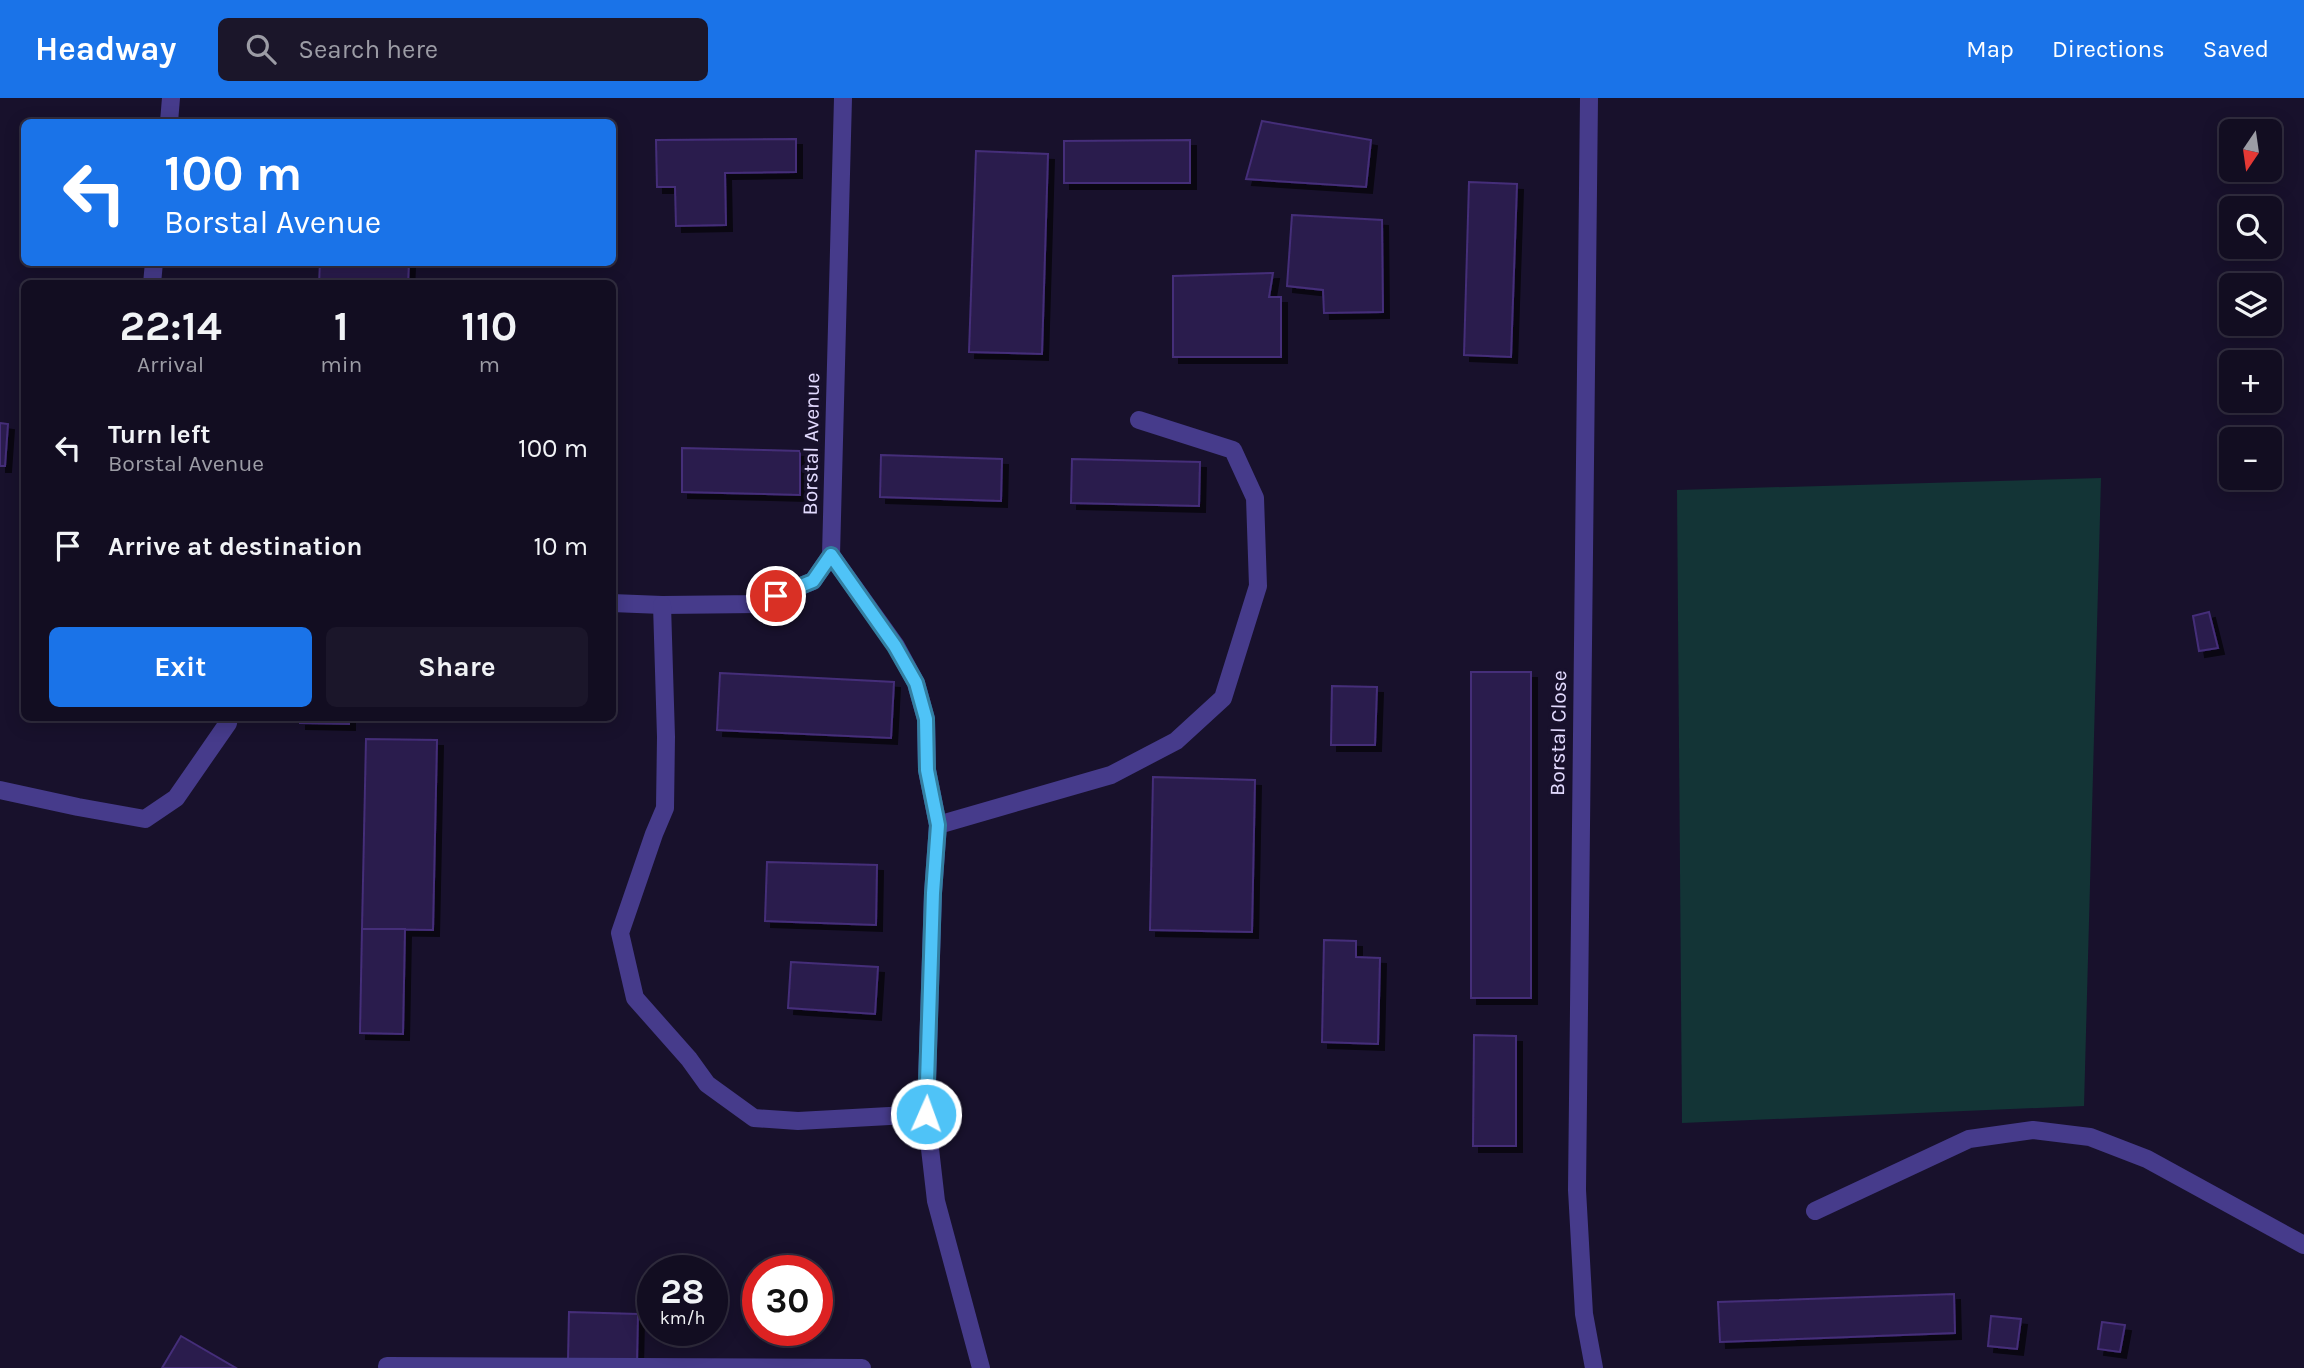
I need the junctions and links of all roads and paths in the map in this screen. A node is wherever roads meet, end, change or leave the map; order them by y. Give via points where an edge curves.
1 (171, 98) edge
2 (843, 98) edge
3 (1588, 98) edge
4 (169, 119) edge
5 (1139, 420) dead end
6 (831, 555) junction
7 (616, 603) edge
8 (662, 605) junction
9 (228, 721) edge
10 (0, 790) edge
11 (938, 825) junction
12 (926, 1114) junction
13 (1815, 1211) dead end
14 (2304, 1245) edge
15 (387, 1366) dead end
16 (675, 1367) edge
17 (862, 1368) edge
18 (981, 1368) edge
19 (1594, 1368) edge

1 - 4 street
2 - 6 street, Borstal Avenue
3 - 19 street, Borstal Close via 1577,1190 1584,1314
5 - 11 street via 1233,450 1255,498 1258,586 1223,698 1176,741 1111,775
6 - 8 street via 813,581 758,604
6 - 11 street via 916,683 926,719 927,770
7 - 8 street
8 - 12 street via 665,808 620,933 635,998 707,1084 754,1118 798,1121
9 - 10 street via 176,799 145,819
11 - 12 street
12 - 18 street via 936,1201
13 - 14 street via 1969,1139 2033,1130 2090,1137 2147,1159
15 - 16 street
16 - 17 street

